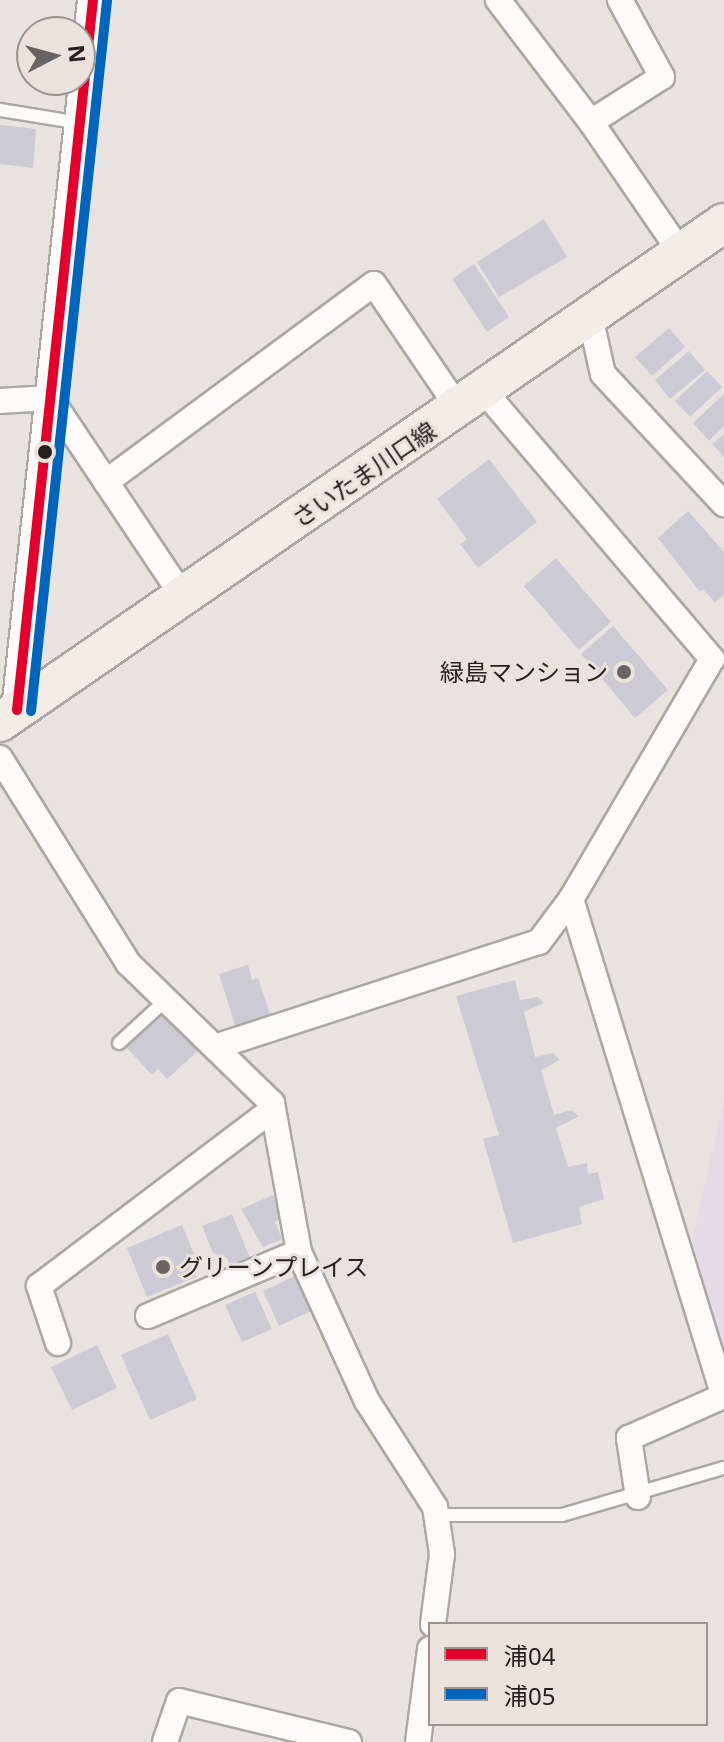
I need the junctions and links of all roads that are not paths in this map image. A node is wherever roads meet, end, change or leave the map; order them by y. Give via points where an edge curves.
1 (93, 0) edge
2 (498, 0) edge
3 (620, 0) edge
4 (0, 110) edge
5 (591, 122) junction
6 (80, 123) junction
7 (724, 223) edge
8 (681, 253) junction
9 (590, 316) junction
10 (50, 398) junction
11 (472, 400) junction
12 (0, 401) edge
13 (106, 482) junction
14 (724, 504) edge
15 (184, 598) junction
16 (718, 652) edge
17 (8, 716) edge
18 (0, 758) edge
19 (571, 899) junction
20 (166, 1000) junction
21 (119, 1043) dead end
22 (215, 1047) junction
23 (273, 1109) junction
24 (299, 1252) junction
25 (148, 1316) dead end
26 (58, 1343) dead end
27 (723, 1397) edge
28 (724, 1468) edge
29 (638, 1497) junction
30 (436, 1515) junction
31 (433, 1622) edge
32 (428, 1664) edge
33 (165, 1742) edge
34 (349, 1742) edge
35 (418, 1742) edge

1 - 6 street
2 - 5 street
3 - 5 street via 662,77
4 - 6 lane
5 - 8 street
6 - 10 street
7 - 8 main road, さいたま川口線
8 - 9 main road, さいたま川口線
9 - 11 main road, さいたま川口線
9 - 14 street via 603,374
10 - 12 street
10 - 13 street
10 - 17 street
11 - 13 street via 374,284
11 - 15 main road, さいたま川口線
11 - 16 street
13 - 15 street
15 - 17 main road, さいたま川口線
16 - 19 street
18 - 20 street via 128,963
19 - 22 street via 539,942
19 - 27 street
20 - 21 lane
20 - 22 street
22 - 23 street
23 - 24 street
23 - 26 street via 39,1286
24 - 25 street
24 - 30 street via 367,1401
27 - 29 street via 629,1438
28 - 29 lane
29 - 30 lane via 562,1515
30 - 31 street via 442,1554
32 - 35 street
33 - 34 street via 179,1701

